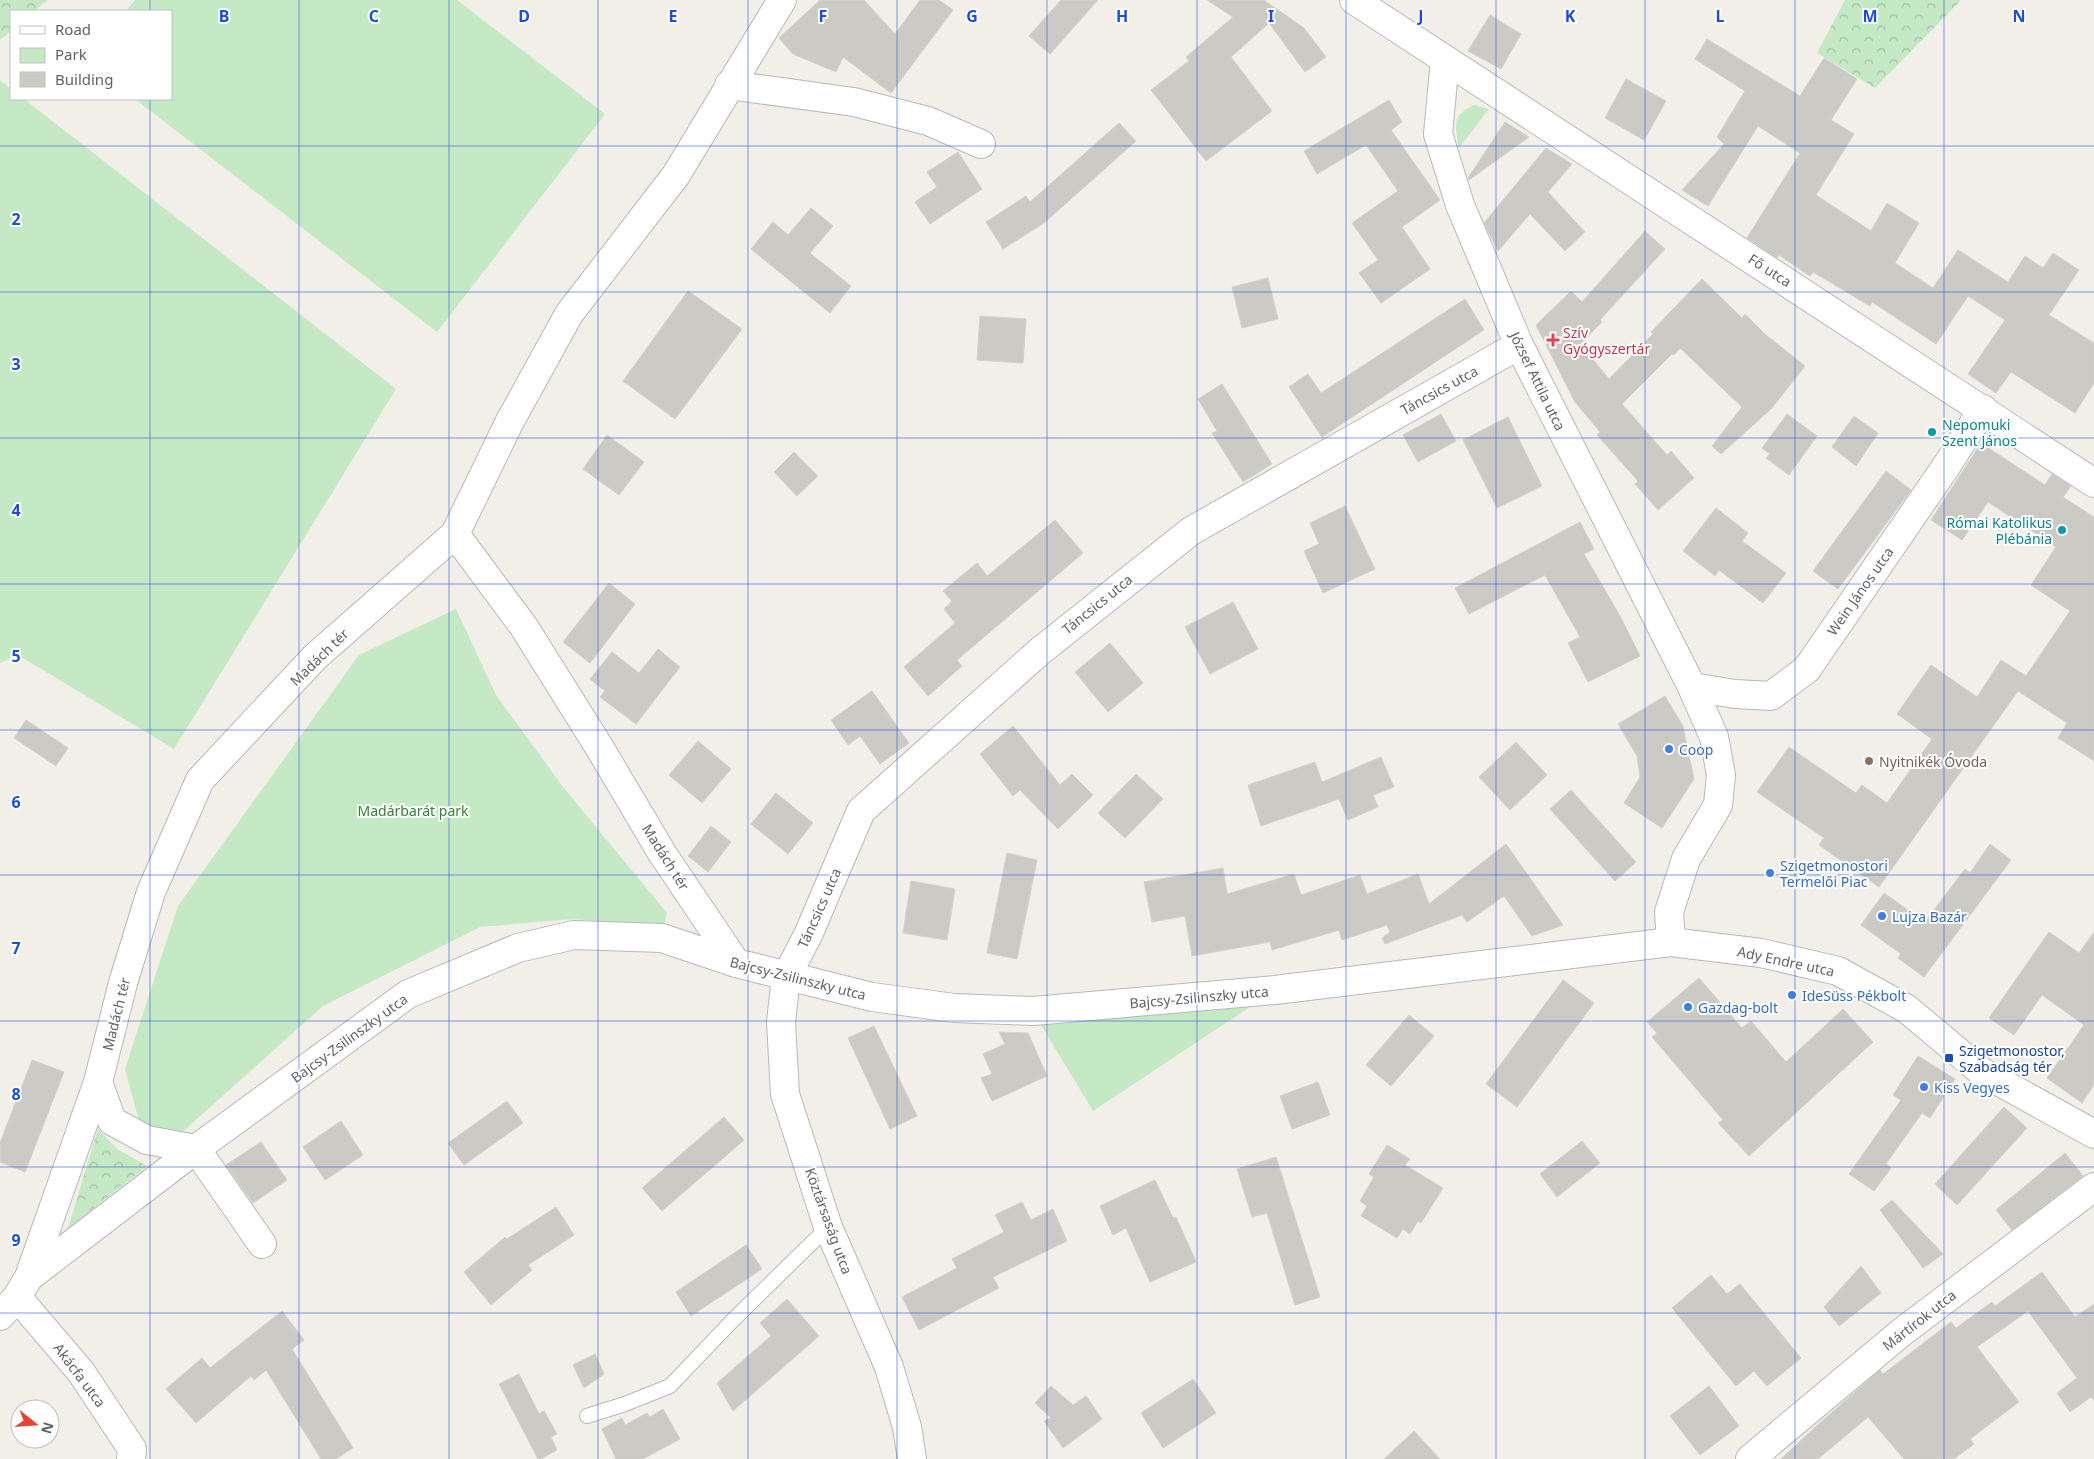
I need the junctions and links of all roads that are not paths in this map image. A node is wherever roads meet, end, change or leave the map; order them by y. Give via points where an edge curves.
1 (782, 0) edge
2 (1354, 0) edge
3 (1445, 60) junction
4 (729, 85) junction
5 (981, 144) dead end
6 (1519, 345) junction
7 (1983, 409) junction
8 (2094, 483) edge
9 (455, 534) junction
10 (1692, 686) junction
11 (1671, 942) junction
12 (736, 963) junction
13 (786, 977) junction
14 (98, 1082) junction
15 (2094, 1134) edge
16 (196, 1149) junction
17 (2094, 1187) edge
18 (828, 1227) junction
19 (262, 1244) dead end
20 (15, 1296) edge
21 (587, 1416) dead end
22 (139, 1456) edge
23 (912, 1459) edge
24 (1750, 1459) edge

1 - 4 street
2 - 3 street, Fő utca
3 - 6 street, József Attila utca via 1438,134 1460,205
3 - 7 street, Fő utca
4 - 5 street via 854,102 928,121
4 - 9 street via 676,174 569,314 509,423
6 - 10 street, József Attila utca
6 - 13 street, Táncsics utca via 1191,531 1039,652 861,811 808,936
7 - 8 street, Fő utca
7 - 10 street, Wein János utca via 1807,669 1771,696 1735,694
9 - 12 street, Madách tér via 524,627 662,854
9 - 14 street, Madách tér via 315,657 200,780 151,892 123,983
10 - 11 street, József Attila utca via 1714,736 1721,775 1718,806 1686,859 1669,912
11 - 13 street, Bajcsy-Zsilinszky utca via 1275,990 1033,1011 954,1008 872,998
11 - 15 street, Ady Endre utca via 1761,953 1838,971 1907,1009 1982,1072
12 - 13 street, Bajcsy-Zsilinszky utca
12 - 16 street, Bajcsy-Zsilinszky utca via 662,938 574,935 518,948 408,994
13 - 18 street, Köztársaság utca via 780,1022 785,1094
14 - 16 street via 112,1121 147,1140
14 - 20 street, Madách tér
16 - 19 street
16 - 20 street, Bajcsy-Zsilinszky utca
17 - 24 street, Mártírok utca via 1902,1332
18 - 21 lane via 670,1386
18 - 23 street, Köztársaság utca via 888,1367 907,1427
20 - 22 street, Akácfa utca via 81,1372

